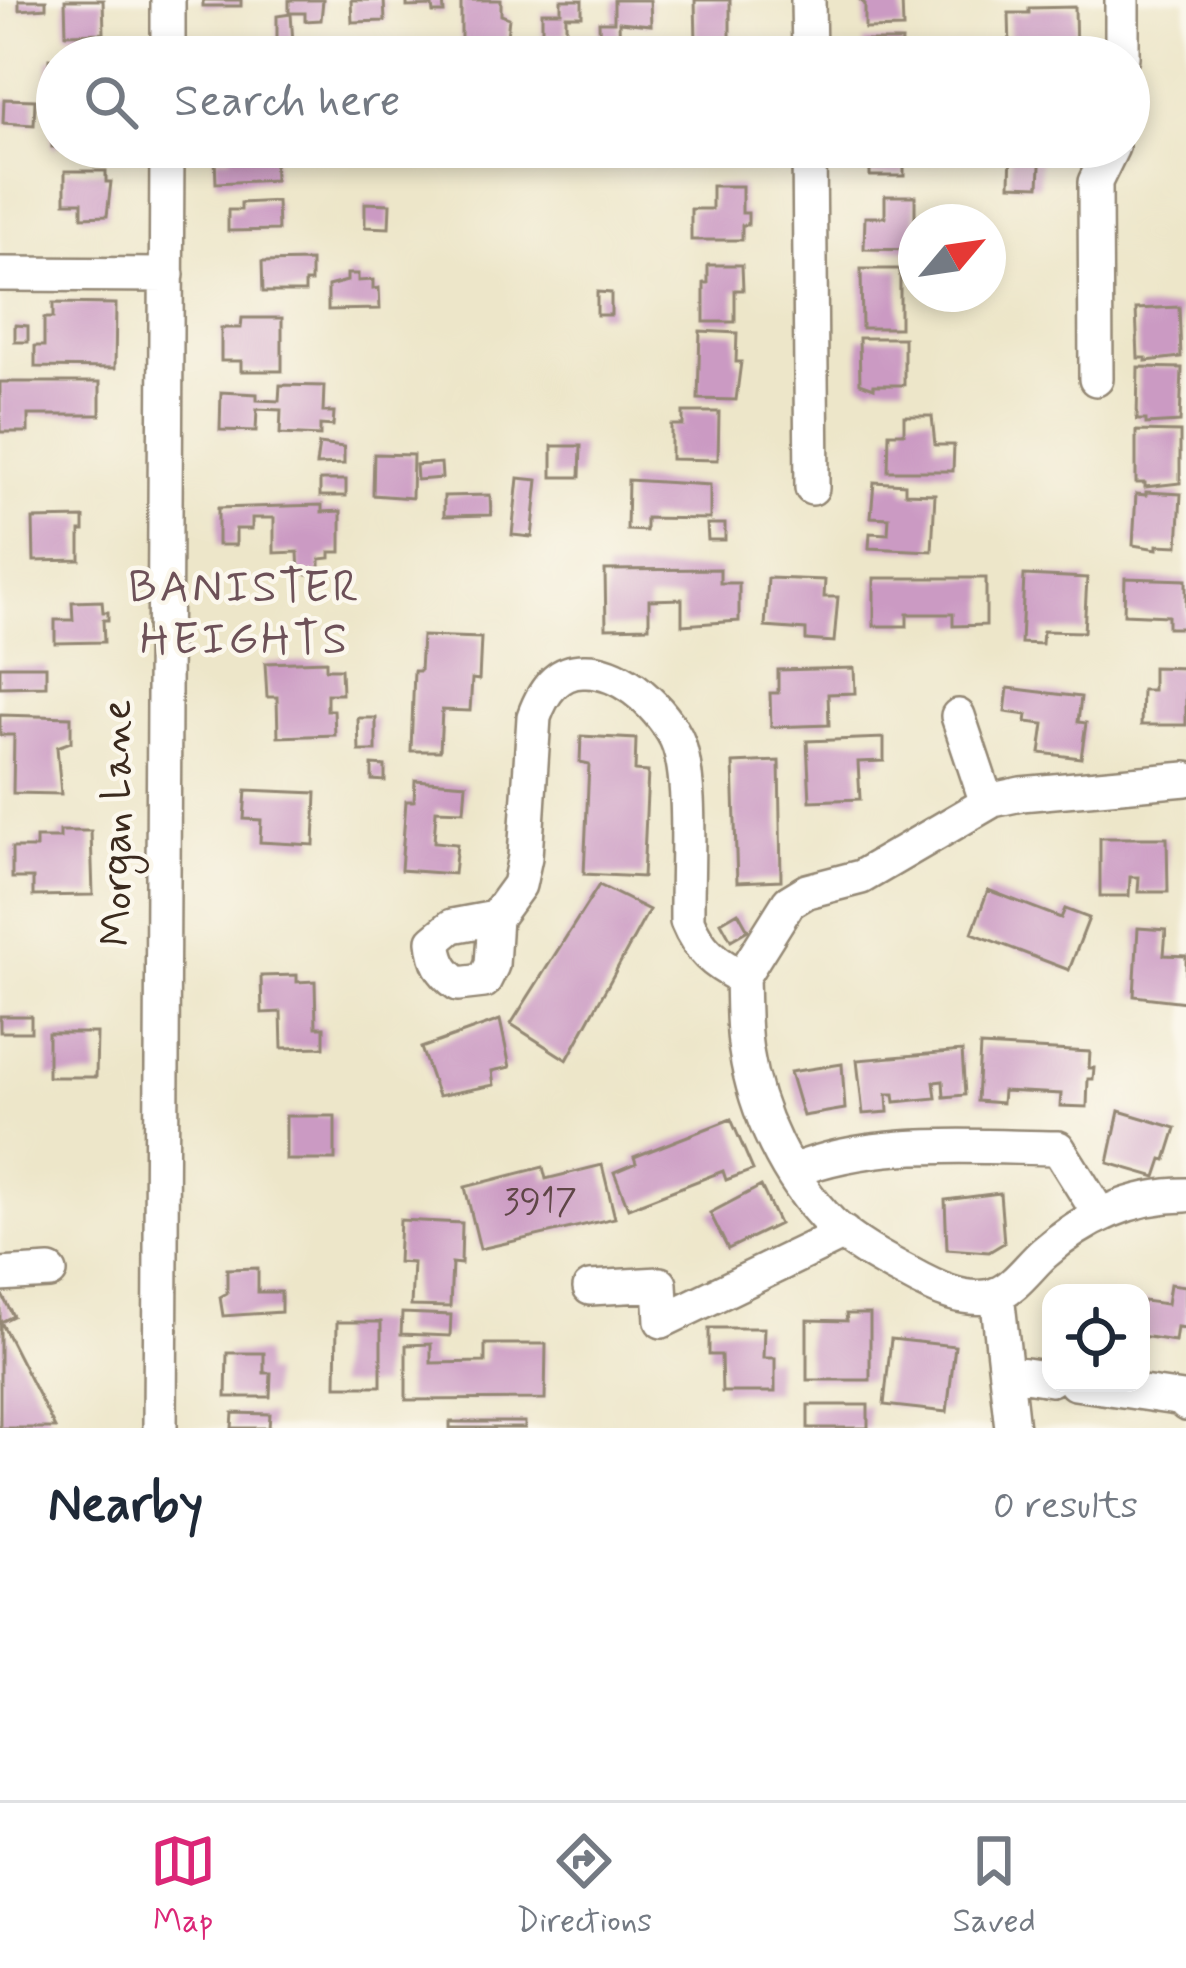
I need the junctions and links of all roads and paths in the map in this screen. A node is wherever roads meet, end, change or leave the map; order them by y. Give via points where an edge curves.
1 (168, 0) edge
2 (808, 0) edge
3 (1122, 0) edge
4 (168, 36) edge
5 (809, 36) edge
6 (1122, 36) edge
7 (167, 168) edge
8 (809, 168) edge
9 (1102, 168) edge
10 (0, 274) edge
11 (166, 275) junction
12 (1096, 379) dead end
13 (812, 488) dead end
14 (958, 716) dead end
15 (1186, 779) edge
16 (987, 803) junction
17 (495, 918) dead end
18 (742, 977) junction
19 (793, 1171) junction
20 (1186, 1196) edge
21 (1100, 1215) junction
22 (844, 1233) junction
23 (50, 1272) dead end
24 (0, 1275) edge
25 (590, 1288) dead end
26 (997, 1294) junction
27 (1006, 1372) junction
28 (1042, 1378) edge
29 (1133, 1392) edge
30 (1186, 1404) edge
31 (160, 1428) edge
32 (1012, 1428) edge

1 - 4 street
2 - 5 street
3 - 6 street
7 - 11 street, Morgan Lane
8 - 13 street
9 - 12 street via 1095,182
10 - 11 street
11 - 31 street, Morgan Lane
14 - 16 street
15 - 16 street
16 - 18 street via 874,870 789,902
17 - 18 street via 519,885 525,857 540,699 572,671 593,670 642,695 675,736 684,761 687,921 714,962
18 - 19 street via 759,1103
19 - 21 street via 832,1155 1058,1148
19 - 22 street
20 - 21 street
21 - 26 street
22 - 25 street via 662,1321 660,1284
22 - 26 street via 931,1286 968,1297
23 - 24 street
26 - 27 street
27 - 28 street
27 - 32 street
29 - 30 street

